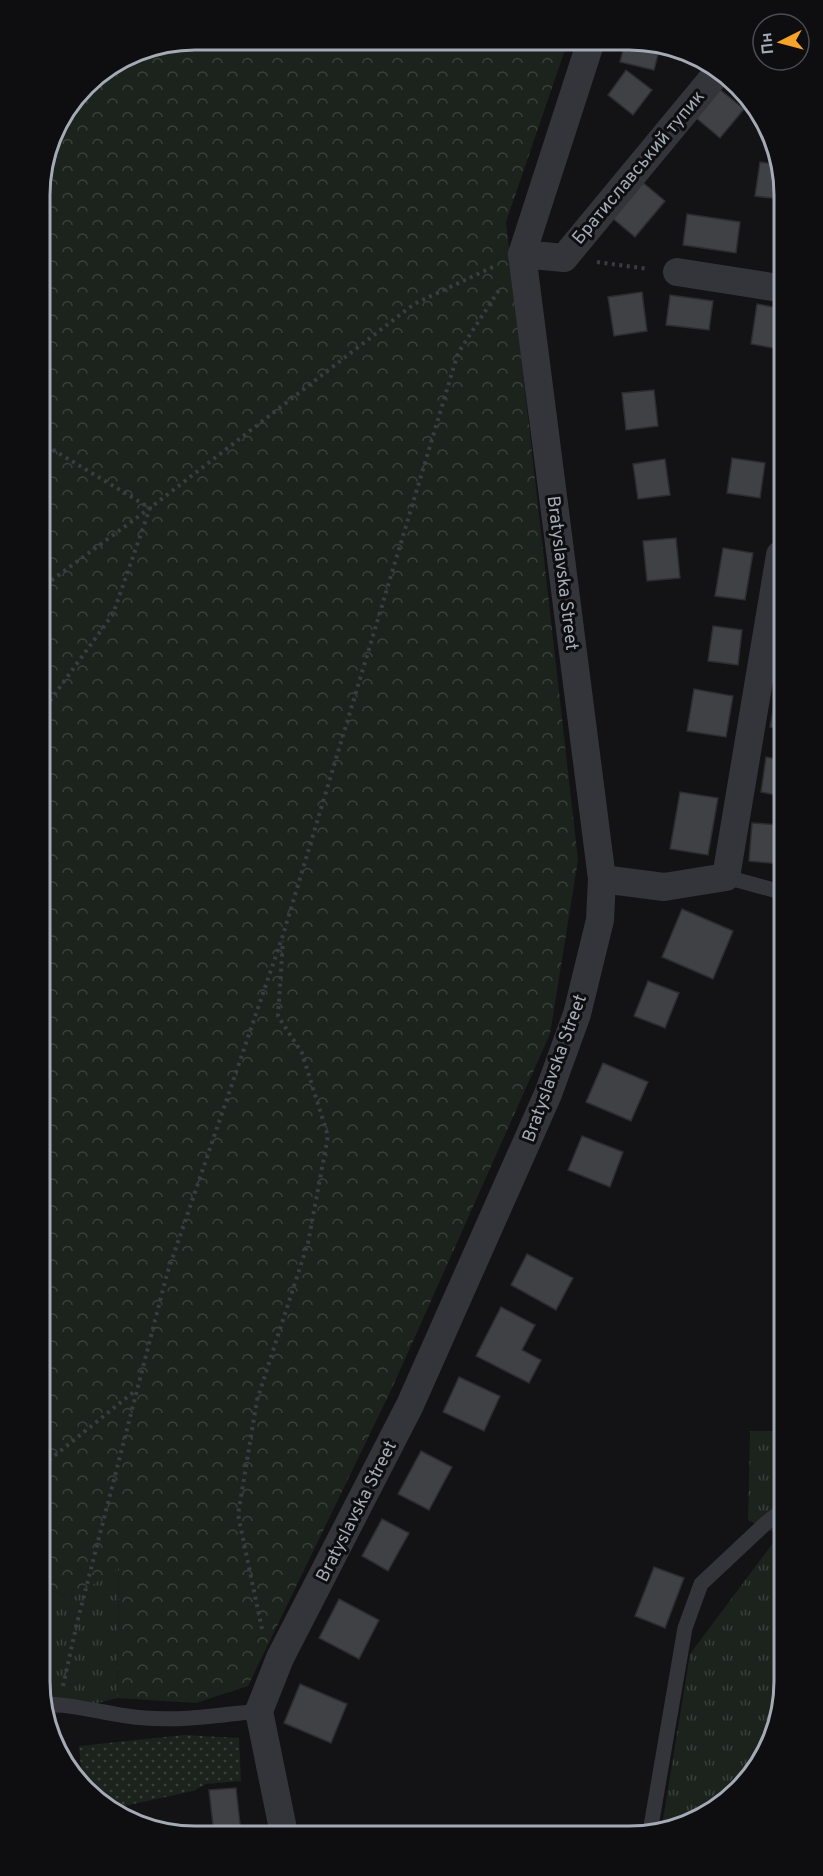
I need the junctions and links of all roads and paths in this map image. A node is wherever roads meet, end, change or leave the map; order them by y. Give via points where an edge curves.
1 (588, 50) edge
2 (714, 77) edge
3 (522, 254) junction
4 (564, 258) junction
5 (677, 272) joint
6 (774, 287) edge
7 (50, 448) edge
8 (150, 508) junction
9 (50, 581) edge
10 (774, 592) edge
11 (50, 701) edge
12 (726, 877) junction
13 (602, 879) junction
14 (774, 890) edge
15 (283, 935) junction
16 (138, 1388) junction
17 (50, 1459) edge
18 (773, 1518) edge
19 (262, 1632) dead end
20 (52, 1704) edge
21 (260, 1711) junction
22 (651, 1824) edge
23 (282, 1826) edge

1 - 3 street, Bratyslavska Street
2 - 4 street, Братиславський тупик
3 - 4 street, Братиславський тупик
3 - 8 path via 414,304
3 - 13 street, Bratyslavska Street
3 - 15 path via 458,353
4 - 5 path
5 - 6 street
7 - 8 path
8 - 9 path
8 - 11 path via 113,614
10 - 12 street
12 - 13 street via 664,887
12 - 14 lane
13 - 21 street, Bratyslavska Street via 600,920 577,1014 548,1094 410,1406 280,1658
15 - 16 path via 167,1274
15 - 19 path via 278,1016 302,1053 328,1136 308,1243 257,1400 238,1515
16 - 17 path
16 - 20 path
18 - 22 lane via 701,1584 685,1628
20 - 21 lane via 143,1718
21 - 23 street

